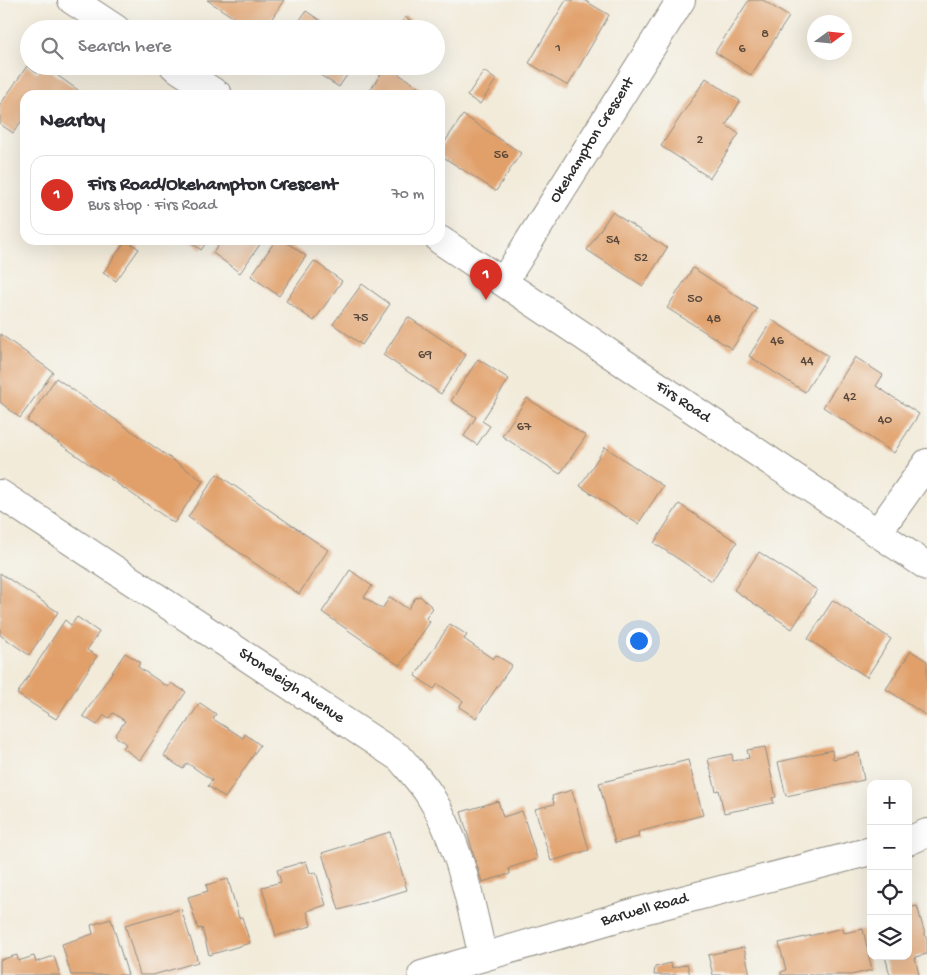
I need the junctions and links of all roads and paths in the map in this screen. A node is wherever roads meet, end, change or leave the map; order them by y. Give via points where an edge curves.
1 (72, 0) edge
2 (681, 0) edge
3 (102, 20) edge
4 (188, 75) edge
5 (210, 90) edge
6 (445, 243) edge
7 (504, 281) junction
8 (927, 463) edge
9 (0, 494) edge
10 (878, 532) junction
11 (927, 566) edge
12 (927, 833) edge
13 (912, 839) edge
14 (867, 852) edge
15 (482, 957) junction
16 (422, 975) edge

1 - 3 street
2 - 7 street, Okehampton Crescent
4 - 5 street
6 - 7 street, Firs Road
7 - 10 street, Firs Road
8 - 10 street
9 - 15 street, Stoneleigh Avenue via 400,758 429,794 451,838
10 - 11 street, Firs Road
12 - 13 street
14 - 15 street, Barwell Road via 640,911
15 - 16 street, Barwell Road

